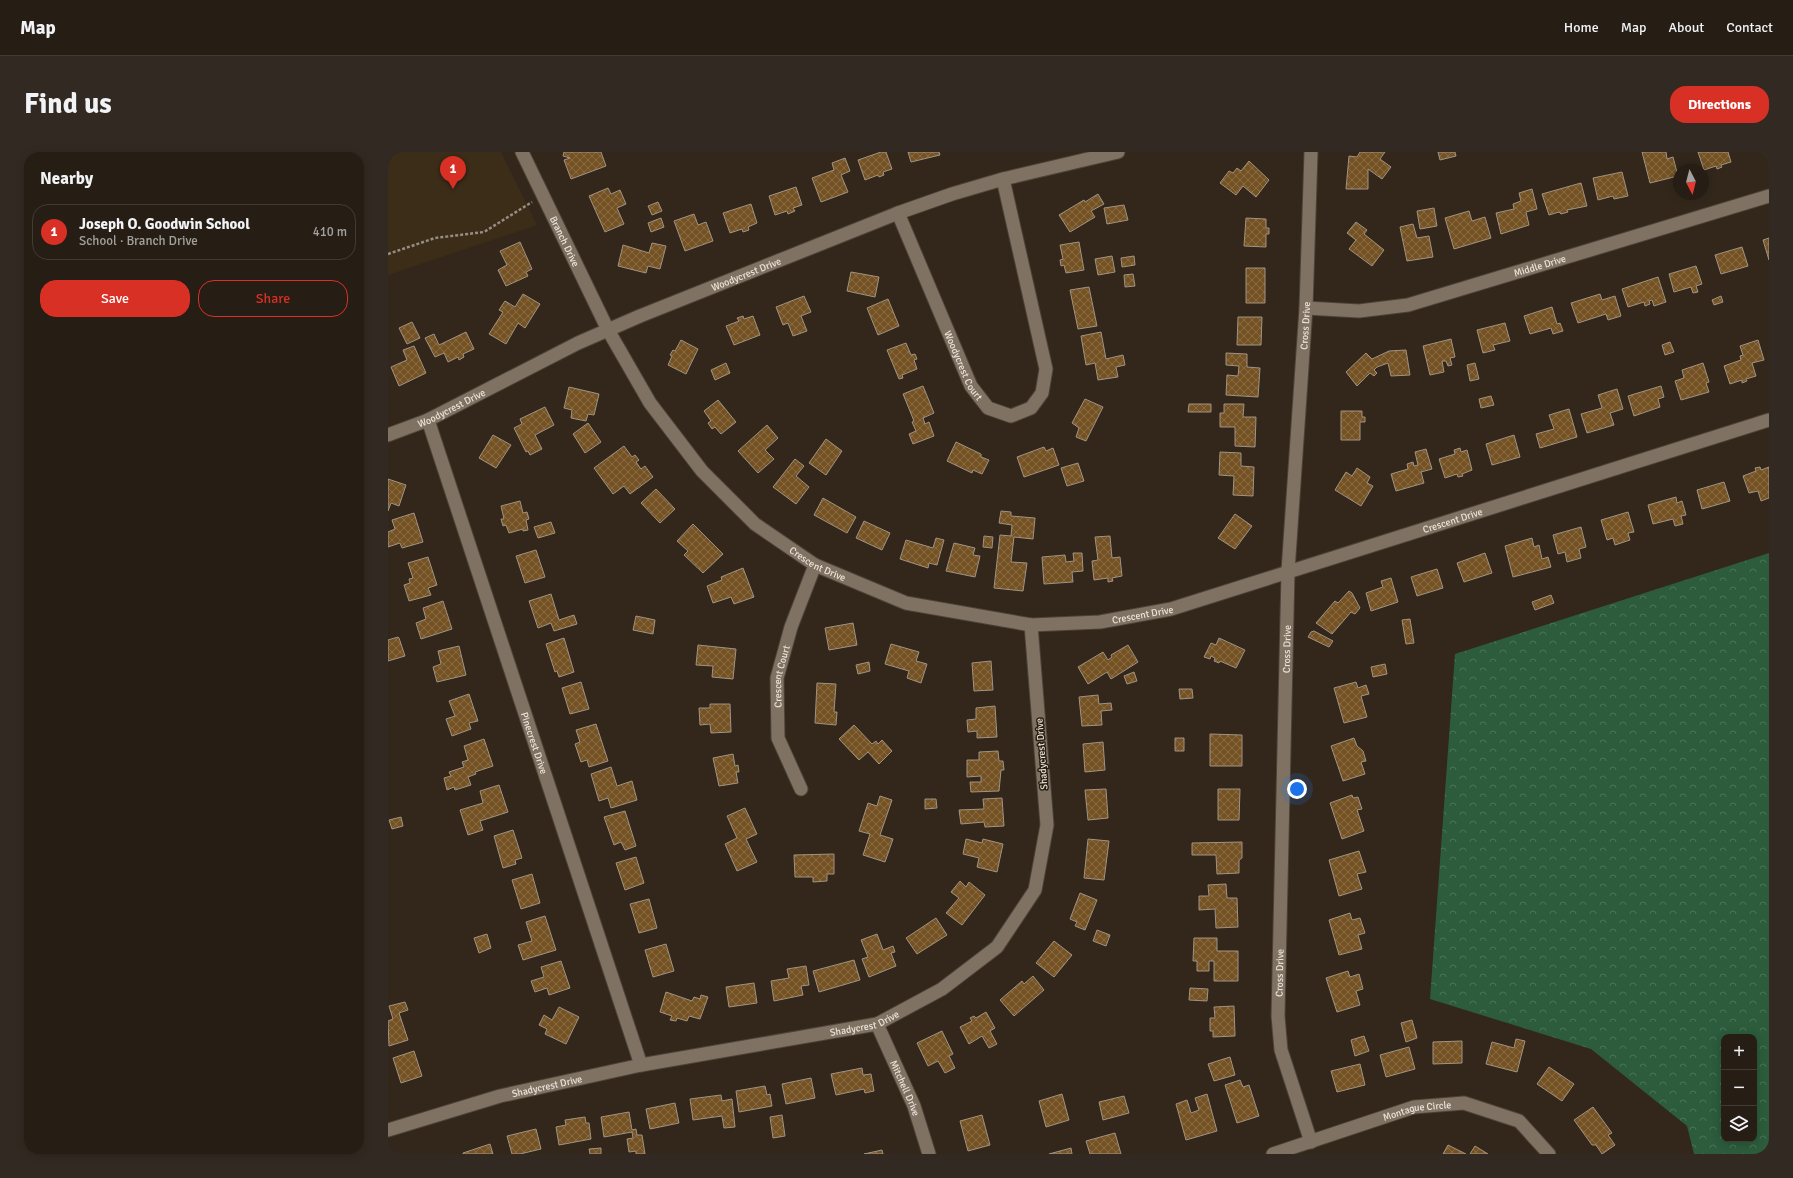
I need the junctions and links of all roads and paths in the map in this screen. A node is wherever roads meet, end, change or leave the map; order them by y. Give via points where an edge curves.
1 (522, 152) edge
2 (1118, 152) edge
3 (1311, 152) edge
4 (1002, 179) junction
5 (545, 196) junction
6 (1769, 196) edge
7 (898, 213) junction
8 (388, 254) edge
9 (1306, 308) junction
10 (608, 330) junction
11 (428, 420) junction
12 (1769, 420) edge
13 (388, 435) edge
14 (815, 565) junction
15 (1288, 571) junction
16 (1032, 626) junction
17 (801, 789) dead end
18 (877, 1024) junction
19 (641, 1065) junction
20 (388, 1130) edge
21 (1311, 1142) junction
22 (929, 1154) edge
23 (1273, 1154) edge
24 (1549, 1154) edge

1 - 5 street, Branch Drive
2 - 4 street, Woodycrest Drive
3 - 9 street, Cross Drive
4 - 7 street, Woodycrest Drive
4 - 7 street, Woodycrest Court via 1046,369 1042,392 1031,408 1011,416 988,408 971,386
5 - 8 path via 525,205 484,232 435,238
5 - 10 street, Branch Drive
6 - 9 street, Middle Drive via 1408,305 1359,311
7 - 10 street, Woodycrest Drive
9 - 15 street, Cross Drive
10 - 11 street, Woodycrest Drive via 578,342
10 - 14 street, Crescent Drive via 650,403 702,471 755,524
11 - 13 street, Woodycrest Drive
11 - 19 street, Pinecrest Drive
12 - 15 street, Crescent Drive
14 - 16 street, Crescent Drive via 906,603
14 - 17 street, Crescent Court via 791,627 776,678 778,738
15 - 16 street, Crescent Drive via 1171,609 1100,622
15 - 21 street, Cross Drive via 1278,1016 1281,1050
16 - 18 street, Shadycrest Drive via 1047,825 1035,890 997,947 942,989
18 - 19 street, Shadycrest Drive
18 - 22 street, Mitchell Drive via 914,1106
19 - 20 street, Shadycrest Drive via 500,1096
21 - 23 street, Montague Circle
21 - 24 street, Montague Circle via 1414,1107 1464,1103 1519,1121

